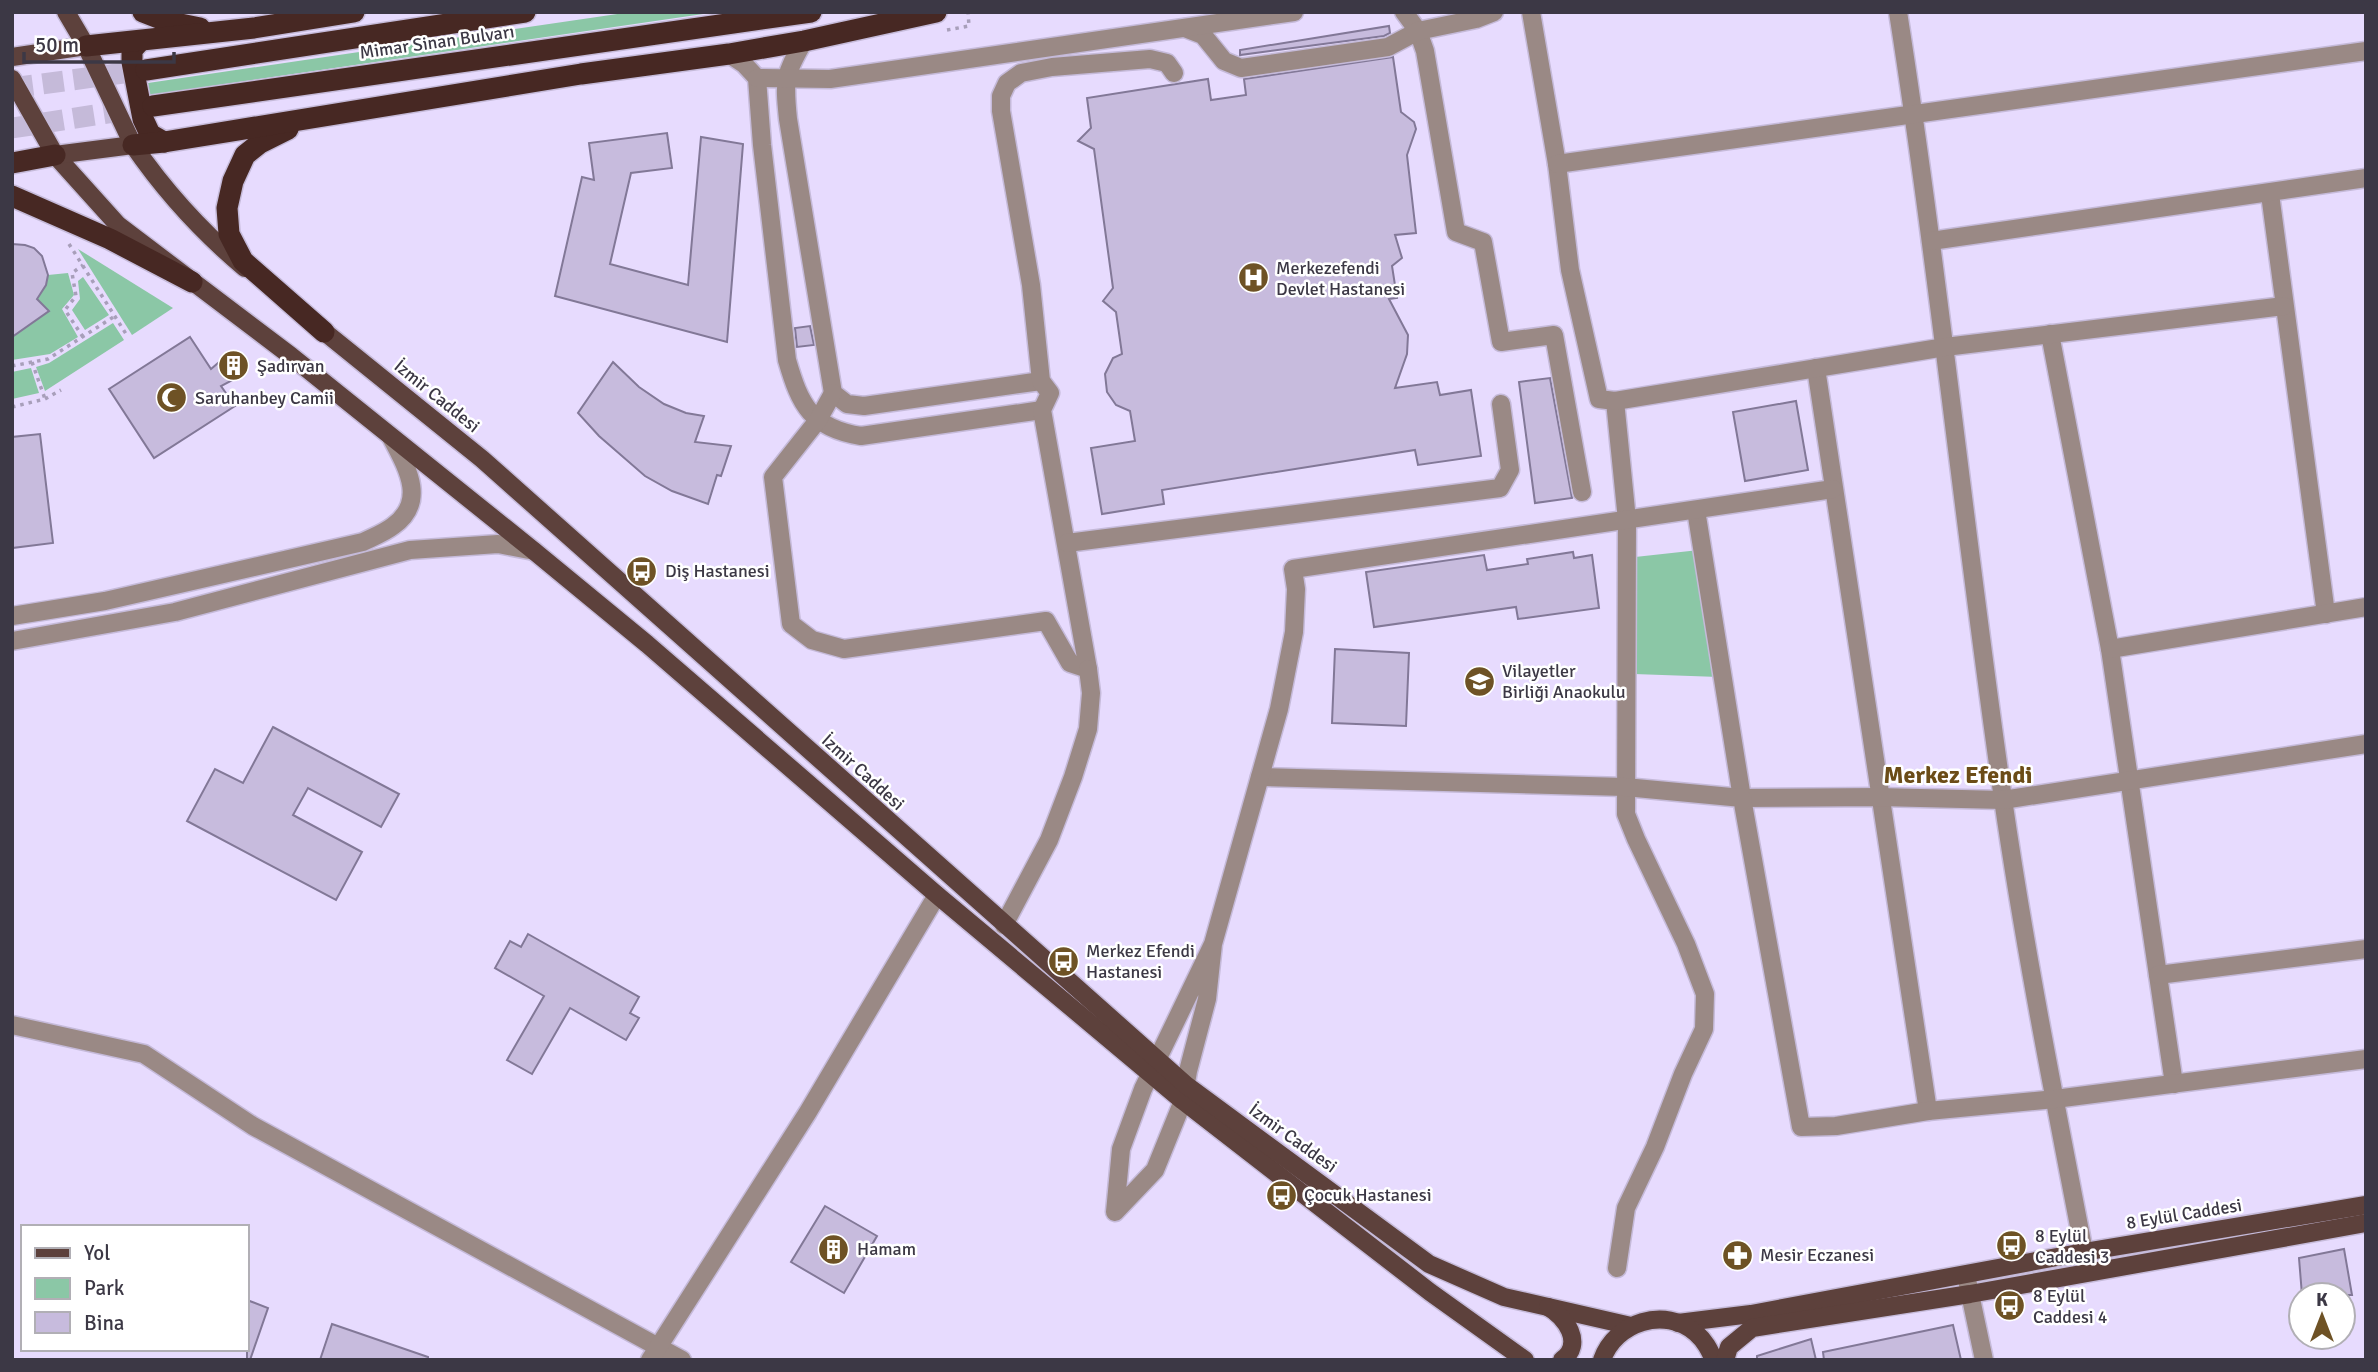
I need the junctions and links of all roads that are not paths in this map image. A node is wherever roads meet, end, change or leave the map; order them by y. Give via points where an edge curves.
1 (65, 12) edge
2 (143, 12) edge
3 (354, 12) edge
4 (526, 12) edge
5 (811, 12) edge
6 (936, 12) edge
7 (1294, 12) edge
8 (1404, 12) edge
9 (1494, 12) edge
10 (1531, 12) edge
11 (1898, 12) edge
12 (1182, 27) junction
13 (254, 28) junction
14 (1418, 31) junction
15 (140, 41) junction
16 (804, 41) junction
17 (86, 46) junction
18 (2366, 51) edge
19 (729, 54) junction
20 (12, 57) edge
21 (146, 70) tunnel mouth
22 (1174, 73) dead end
23 (757, 78) junction
24 (12, 79) edge
25 (786, 80) junction
26 (152, 106) tunnel mouth
27 (1914, 116) junction
28 (307, 119) junction
29 (164, 142) junction
30 (133, 145) junction
31 (55, 155) junction
32 (12, 163) edge
33 (1557, 164) junction
34 (2366, 178) edge
35 (2270, 194) junction
36 (12, 196) edge
37 (1931, 241) junction
38 (192, 282) junction
39 (2284, 306) junction
40 (324, 332) junction
41 (2050, 334) junction
42 (1945, 347) junction
43 (1816, 368) junction
44 (1041, 381) junction
45 (833, 393) junction
46 (1615, 401) junction
47 (1501, 404) dead end
48 (1042, 410) junction
49 (818, 420) junction
50 (391, 437) junction
51 (1833, 489) junction
52 (1582, 492) dead end
53 (1696, 510) junction
54 (1628, 520) junction
55 (1067, 543) junction
56 (534, 551) junction
57 (2366, 607) edge
58 (2326, 614) junction
59 (12, 616) edge
60 (12, 641) edge
61 (2110, 649) junction
62 (1088, 669) junction
63 (2366, 744) edge
64 (1260, 776) junction
65 (2129, 780) junction
66 (1625, 787) junction
67 (1879, 797) junction
68 (1742, 798) junction
69 (2003, 800) junction
70 (937, 895) junction
71 (1004, 925) junction
72 (991, 940) junction
73 (1213, 944) junction
74 (2366, 949) edge
75 (2158, 975) junction
76 (12, 1025) edge
77 (2366, 1059) edge
78 (1154, 1067) junction
79 (2174, 1084) junction
80 (1185, 1093) junction
81 (2054, 1099) junction
82 (1928, 1111) junction
83 (2366, 1205) edge
84 (2366, 1223) edge
85 (2084, 1252) junction
86 (1617, 1268) dead end
87 (1966, 1275) junction
88 (1970, 1294) junction
89 (1545, 1305) junction
90 (1678, 1323) junction
91 (1631, 1326) junction
92 (654, 1353) edge
93 (682, 1360) edge
94 (1525, 1360) edge
95 (1562, 1360) edge
96 (1602, 1360) edge
97 (1714, 1360) edge
98 (1725, 1360) edge
99 (1984, 1360) edge

1 - 17 main road, İzmir Caddesi
2 - 13 highway via 202,29
3 - 13 highway
4 - 21 highway
5 - 26 highway, Mimar Sinan Bulvarı
6 - 16 highway
7 - 12 street
8 - 14 street
9 - 14 street
10 - 33 street
11 - 27 street
12 - 14 street via 1203,35 1224,61 1241,68 1388,47
12 - 25 street via 830,79
13 - 15 highway
14 - 52 street via 1456,232 1483,242 1502,342 1554,335
15 - 17 highway
15 - 29 highway via 132,50 132,62 143,119 150,134
16 - 19 highway
16 - 25 street via 788,67
17 - 20 main road
17 - 30 main road, İzmir Caddesi
18 - 27 street
19 - 23 street
19 - 28 highway
22 - 44 street via 1167,63 1150,59 1052,67 1021,73 1007,83 1001,96
23 - 25 street
23 - 49 street via 787,360 797,394
24 - 31 main road, İzmir Caddesi
25 - 45 street via 788,119
27 - 33 street
27 - 37 street
28 - 29 highway
28 - 40 highway via 245,155 227,208 229,234 243,261
29 - 30 highway
30 - 31 main road
30 - 40 main road, İzmir Caddesi via 224,250
31 - 32 highway
31 - 38 main road, İzmir Caddesi via 118,225
33 - 46 street via 1570,270 1600,399
34 - 35 street
35 - 37 street
35 - 39 street
36 - 38 highway
37 - 42 street
38 - 50 main road, İzmir Caddesi
39 - 41 street
39 - 58 street
40 - 71 main road, İzmir Caddesi via 482,459
41 - 42 street
41 - 61 street
42 - 43 street
42 - 69 street
43 - 46 street
43 - 51 street
44 - 45 street via 864,406 847,404
44 - 48 street via 1050,393
45 - 49 street
46 - 54 street
47 - 55 street via 1510,470 1500,488
48 - 49 street via 861,436 838,432
48 - 55 street
49 - 62 street via 773,477 791,624 812,640 844,649 1046,621 1070,663
50 - 56 main road, İzmir Caddesi
50 - 59 street via 413,486 410,506 395,525 363,542 105,601
51 - 53 street
51 - 67 street
53 - 54 street
53 - 68 street
54 - 64 street via 1293,569 1294,632
54 - 66 street
55 - 62 street
56 - 60 street via 498,544 411,550 175,612
56 - 70 main road, İzmir Caddesi
57 - 58 street
58 - 61 street
61 - 65 street
62 - 71 street via 1088,729 1077,765 1049,840
63 - 65 street
64 - 66 street
64 - 73 street
65 - 69 street
65 - 75 street
66 - 68 street
66 - 86 street via 1626,814 1686,944 1705,994 1705,1006 1704,1029 1626,1208
67 - 68 street
67 - 69 street
67 - 82 street
68 - 82 street via 1801,1127
69 - 81 street
70 - 72 main road, İzmir Caddesi
70 - 92 street via 808,1112
71 - 72 main road
71 - 78 main road, İzmir Caddesi
72 - 78 main road, İzmir Caddesi
73 - 78 street
73 - 80 street via 1207,999
74 - 75 street
75 - 79 street
76 - 92 street via 144,1054 253,1126
77 - 79 street
78 - 80 main road, İzmir Caddesi
78 - 80 street via 1121,1149 1115,1212 1155,1170
79 - 81 street
80 - 89 main road, İzmir Caddesi via 1429,1264 1504,1297
80 - 94 main road, İzmir Caddesi via 1430,1292
81 - 82 street
81 - 85 street
83 - 85 main road, 8 Eylül Caddesi
84 - 88 main road
85 - 87 main road, 8 Eylül Caddesi
87 - 88 street
87 - 90 main road, 8 Eylül Caddesi
88 - 98 main road via 1752,1328 1729,1347
88 - 99 street
89 - 91 main road, İzmir Caddesi
89 - 95 main road via 1569,1325 1572,1342
90 - 91 main road, 8 Eylül Caddesi via 1662,1320
90 - 97 main road via 1694,1331
91 - 96 main road via 1616,1336
92 - 93 street

